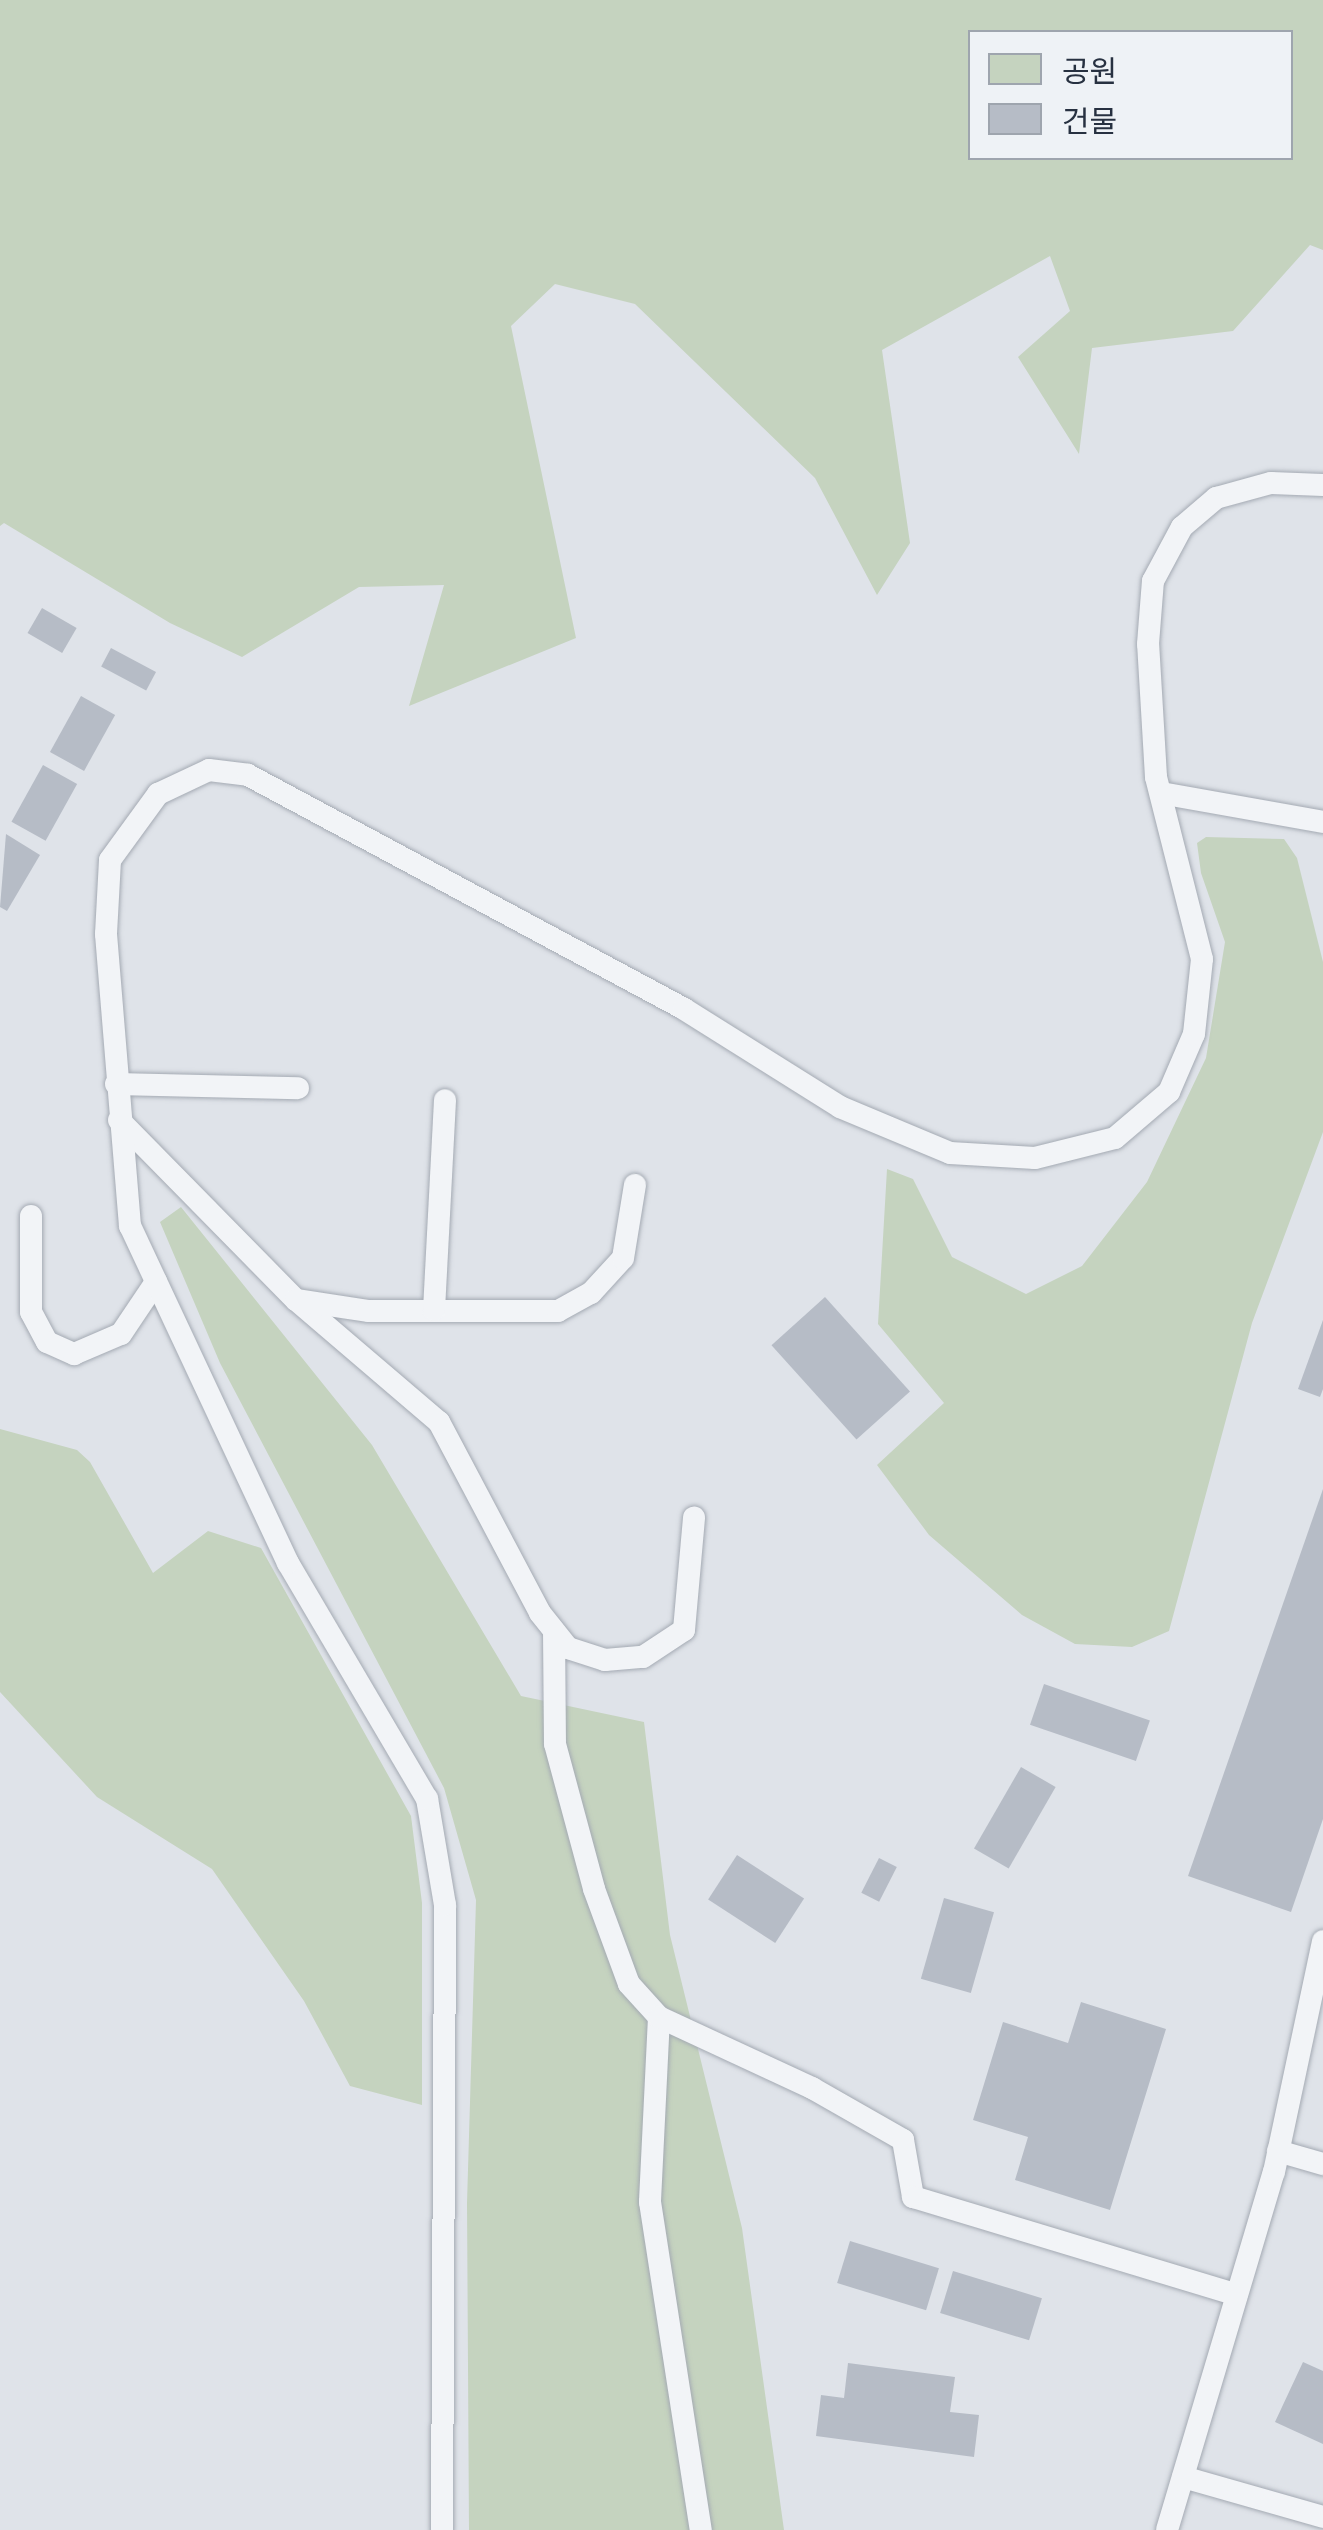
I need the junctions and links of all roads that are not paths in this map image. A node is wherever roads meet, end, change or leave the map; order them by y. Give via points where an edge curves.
1 (1323, 485) edge
2 (1161, 793) junction
3 (1323, 822) edge
4 (116, 1084) junction
5 (298, 1088) dead end
6 (445, 1100) dead end
7 (119, 1120) junction
8 (635, 1185) dead end
9 (30, 1216) dead end
10 (156, 1282) junction
11 (296, 1300) junction
12 (434, 1310) junction
13 (694, 1518) dead end
14 (554, 1631) junction
15 (1323, 1940) edge
16 (660, 2017) junction
17 (1278, 2150) junction
18 (1323, 2164) edge
19 (1237, 2295) junction
20 (1183, 2478) junction
21 (1323, 2517) edge
22 (442, 2530) edge
23 (701, 2530) edge
24 (1168, 2530) edge

1 - 2 lane via 1271,482 1216,498 1182,527 1154,581 1148,644
2 - 3 lane
2 - 4 lane via 1202,959 1194,1034 1169,1092 1115,1138 1035,1158 950,1153 840,1107 684,1009 248,775 209,770 158,794 110,860 106,934
4 - 5 lane
4 - 7 lane
6 - 12 lane
7 - 10 lane via 130,1226
7 - 11 lane
8 - 12 lane via 624,1258 591,1293 558,1311
9 - 10 lane via 30,1312 47,1342 74,1354 122,1334
10 - 22 lane via 288,1562 427,1799 445,1905
11 - 12 lane via 368,1311
11 - 14 lane via 439,1422
13 - 14 lane via 684,1630 644,1657 605,1660 568,1648
14 - 16 lane via 555,1744 589,1870 629,1984
15 - 17 lane
16 - 19 lane via 812,2088 903,2140 913,2197
16 - 23 lane via 650,2202
17 - 18 lane
17 - 19 lane
19 - 20 lane
20 - 21 lane
20 - 24 lane

